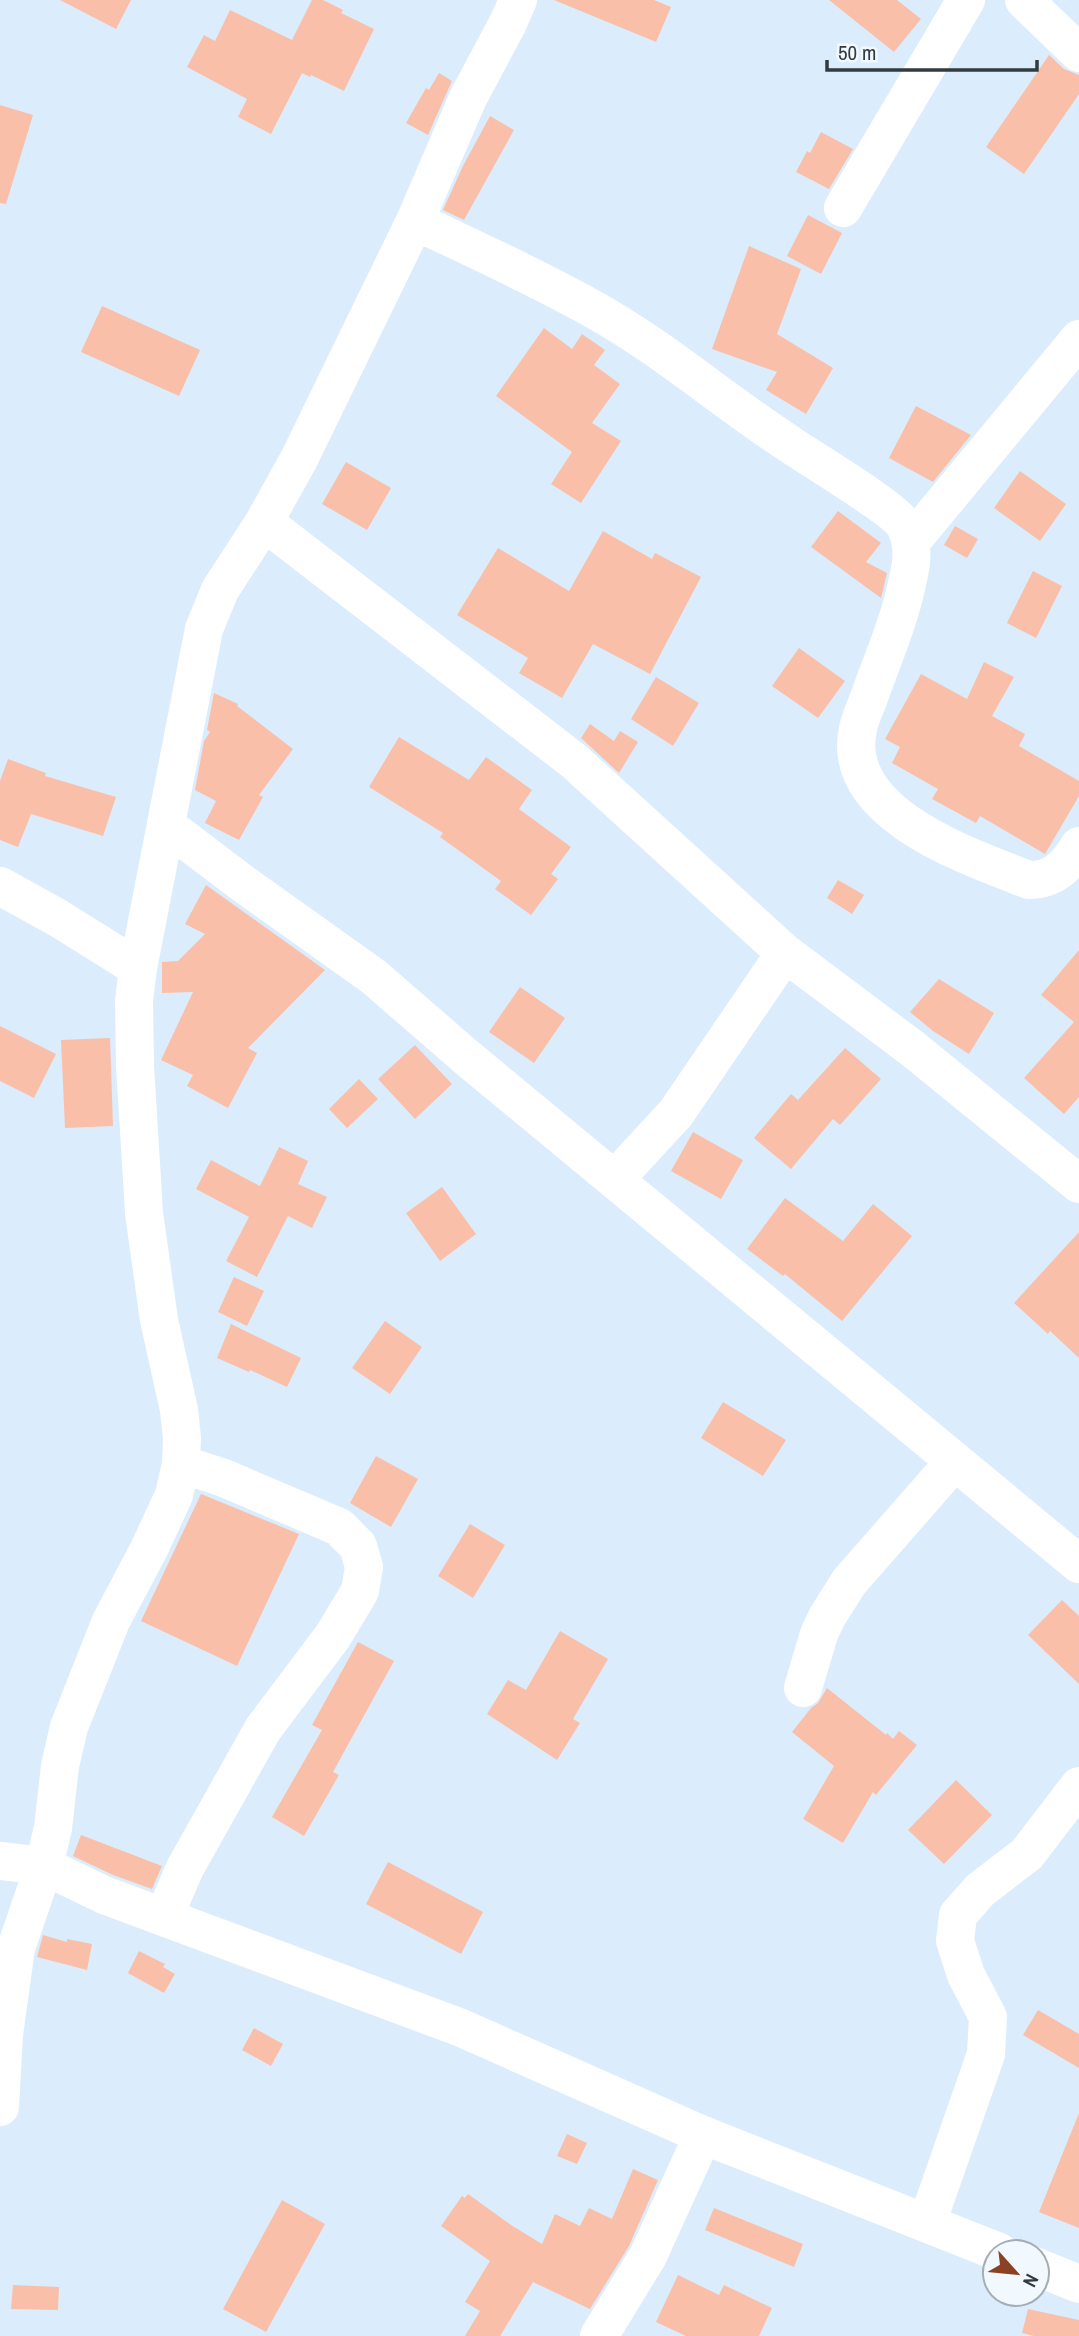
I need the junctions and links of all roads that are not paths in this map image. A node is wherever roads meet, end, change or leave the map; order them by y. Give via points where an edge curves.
1 (517, 0) edge
2 (967, 0) edge
3 (1024, 0) edge
4 (1079, 53) edge
5 (843, 208) dead end
6 (415, 221) junction
7 (1079, 339) edge
8 (264, 522) junction
9 (911, 542) junction
10 (167, 826) junction
11 (1079, 846) edge
12 (0, 886) edge
13 (785, 953) junction
14 (138, 968) junction
15 (1074, 1169) edge
16 (616, 1178) junction
17 (955, 1461) junction
18 (181, 1464) junction
19 (1079, 1563) edge
20 (803, 1688) dead end
21 (1079, 1786) edge
22 (0, 1861) edge
23 (44, 1866) junction
24 (177, 1922) junction
25 (2, 2037) edge
26 (0, 2107) edge
27 (703, 2135) junction
28 (927, 2223) junction
29 (981, 2245) edge
30 (1051, 2273) edge
31 (1079, 2284) edge
32 (599, 2336) edge

1 - 6 street
2 - 5 street
3 - 4 street
6 - 8 street
6 - 9 street via 591,308 665,355 750,419 866,494 905,524
7 - 9 street
8 - 10 street via 220,590 204,629
8 - 13 street via 574,761
9 - 11 street via 912,567 901,608 858,728 855,753 861,769 897,817 946,846 1029,880 1044,880 1067,865
10 - 14 street
10 - 16 street via 374,977
12 - 14 street
13 - 15 street
13 - 16 street via 676,1113
14 - 18 street via 135,1065 144,1213 159,1320 179,1410
16 - 17 street
17 - 19 street
17 - 20 street via 849,1582 819,1634
18 - 23 street via 174,1495 111,1621 69,1727
18 - 24 street via 339,1527 358,1546 364,1566 360,1591 333,1636 263,1729 185,1868 169,1905
21 - 28 street via 1027,1854 980,1889 958,1915 955,1941 988,2017 986,2054
22 - 23 street
23 - 24 street
23 - 25 street via 16,1948
24 - 27 street via 459,2027
25 - 26 street
27 - 28 street
27 - 32 street via 648,2256
28 - 29 street
30 - 31 street

